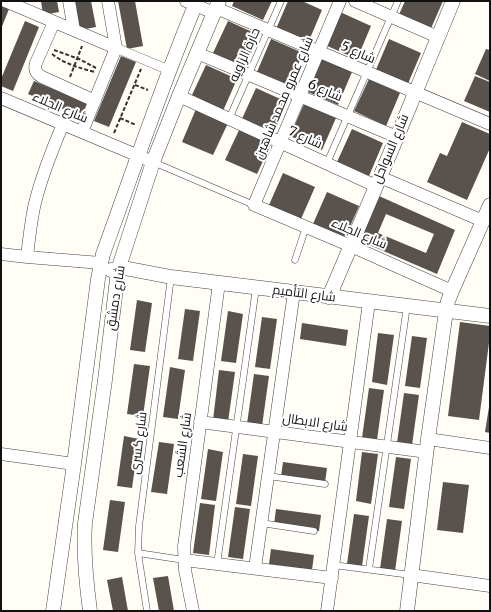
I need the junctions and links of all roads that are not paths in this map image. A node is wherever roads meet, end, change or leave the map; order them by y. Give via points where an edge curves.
1 (5, 1) edge
2 (69, 1) edge
3 (108, 1) edge
4 (281, 1) edge
5 (340, 1) edge
6 (355, 1) edge
7 (398, 1) edge
8 (453, 1) edge
9 (193, 2) edge
10 (26, 6) edge
11 (216, 7) edge
12 (391, 17) junction
13 (54, 22) junction
14 (74, 30) junction
15 (269, 30) junction
16 (438, 37) junction
17 (116, 48) junction
18 (197, 52) junction
19 (318, 52) junction
20 (169, 70) junction
21 (367, 72) junction
22 (249, 74) junction
23 (415, 92) junction
24 (179, 96) junction
25 (300, 96) junction
26 (1, 98) edge
27 (95, 100) junction
28 (348, 116) junction
29 (229, 119) junction
30 (63, 124) junction
31 (490, 124) edge
32 (82, 132) junction
33 (397, 137) junction
34 (280, 142) junction
35 (138, 156) junction
36 (153, 162) junction
37 (327, 163) junction
38 (378, 181) junction
39 (254, 205) junction
40 (490, 205) edge
41 (483, 221) junction
42 (306, 227) junction
43 (351, 246) junction
44 (1, 254) edge
45 (26, 257) junction
46 (295, 260) dead end
47 (100, 263) junction
48 (119, 267) junction
49 (171, 277) junction
50 (219, 283) junction
51 (256, 288) junction
52 (452, 291) junction
53 (294, 292) junction
54 (329, 297) junction
55 (369, 302) junction
56 (407, 306) junction
57 (446, 311) junction
58 (490, 316) edge
59 (85, 378) junction
60 (105, 380) junction
61 (200, 422) junction
62 (236, 426) junction
63 (275, 432) junction
64 (350, 442) junction
65 (427, 446) junction
66 (387, 447) junction
67 (490, 448) edge
68 (1, 454) edge
69 (74, 464) junction
70 (268, 476) junction
71 (325, 484) dead end
72 (261, 523) junction
73 (314, 531) dead end
74 (138, 553) junction
75 (184, 560) junction
76 (217, 564) junction
77 (334, 565) junction
78 (255, 568) junction
79 (369, 569) junction
80 (411, 575) junction
81 (332, 578) junction
82 (490, 586) edge
83 (53, 611) edge
84 (90, 611) edge
85 (147, 611) edge
86 (193, 611) edge
87 (327, 611) edge
88 (406, 611) edge

1 - 10 street
2 - 14 street
3 - 17 street
4 - 15 lane, حارة الزاويه
5 - 19 street, شارع عمرو محمد شاهين
6 - 12 street
7 - 12 lane
8 - 16 street, شارع السواحل
9 - 11 street, شارع 5
9 - 20 street, شارع دمشق
10 - 13 street
11 - 15 street, شارع 5
11 - 18 street, شارع دمشق
12 - 16 street
12 - 21 lane
13 - 14 street
13 - 27 street via 35,71 42,77
14 - 17 street
15 - 19 street, شارع 5
15 - 22 lane, حارة الزاويه
16 - 23 street, شارع السواحل
17 - 20 street
17 - 27 street
18 - 22 street, شارع 6
18 - 24 street, شارع دمشق
19 - 21 street, شارع 5
19 - 25 street, شارع عمرو محمد شاهين
20 - 35 street, شارع دمشق
21 - 23 street, شارع 5
21 - 28 lane
22 - 25 street, شارع 6
22 - 29 lane, حارة الزاويه
23 - 31 street, شارع 5
23 - 33 street, شارع السواحل
24 - 29 street, شارع 7
24 - 36 street, شارع دمشق
25 - 28 street, شارع 6
25 - 34 street, شارع عمرو محمد شاهين
26 - 30 street, شارع الجلاء
27 - 32 street
28 - 33 street, شارع 6
28 - 37 lane
29 - 34 street, شارع 7
30 - 32 street, شارع الجلاء
30 - 45 street via 35,203
32 - 35 street, شارع الجلاء
33 - 38 street, شارع السواحل
34 - 37 street, شارع 7
34 - 39 street, شارع عمرو محمد شاهين
35 - 36 street, شارع الجلاء
35 - 47 street, شارع دمشق
36 - 39 lane
36 - 48 street, شارع دمشق
37 - 38 street, شارع 7
38 - 41 street, شارع 7
38 - 43 street, شارع السواحل
39 - 42 street, شارع الجلاء
40 - 41 street
41 - 52 street
42 - 43 street, شارع الجلاء
42 - 46 lane
43 - 52 street, شارع الجلاء
43 - 54 street, شارع السواحل
44 - 45 street, شارع التأميم
45 - 47 street, شارع التأميم
47 - 48 street, شارع التأميم via 111,259 115,260
47 - 59 street, شارع دمشق
48 - 49 street, شارع التأميم
48 - 60 street, شارع دمشق
49 - 50 street, شارع التأميم
49 - 74 lane, شارع كسرى via 139,526
50 - 51 street, شارع التأميم
50 - 61 street, شارع الشعب
51 - 53 street, شارع التأميم
51 - 62 lane
52 - 57 street
53 - 54 street, شارع التأميم
53 - 63 street
54 - 55 street, شارع التأميم
55 - 56 street, شارع التأميم
55 - 64 street
56 - 57 street, شارع التأميم
56 - 66 lane
57 - 58 street, شارع التأميم
57 - 65 street
59 - 60 street
59 - 69 street, شارع دمشق
60 - 84 street, شارع دمشق via 85,523 84,559
61 - 62 street, شارع الابطال
61 - 75 street, شارع الشعب
62 - 63 street, شارع الابطال
62 - 76 lane
63 - 64 street, شارع الابطال
63 - 70 street
64 - 66 street, شارع الابطال
64 - 77 street
65 - 66 street, شارع الابطال
65 - 67 street, شارع الابطال
65 - 80 street
66 - 79 lane
68 - 69 street
69 - 83 street, شارع دمشق
70 - 71 lane
70 - 72 street
72 - 73 lane
72 - 78 street
74 - 75 lane
74 - 85 lane, شارع كسرى
75 - 76 street
75 - 86 street, شارع الشعب
76 - 78 street
77 - 79 lane
77 - 81 street
78 - 81 street
79 - 80 lane
80 - 82 street
80 - 88 street
81 - 87 street

